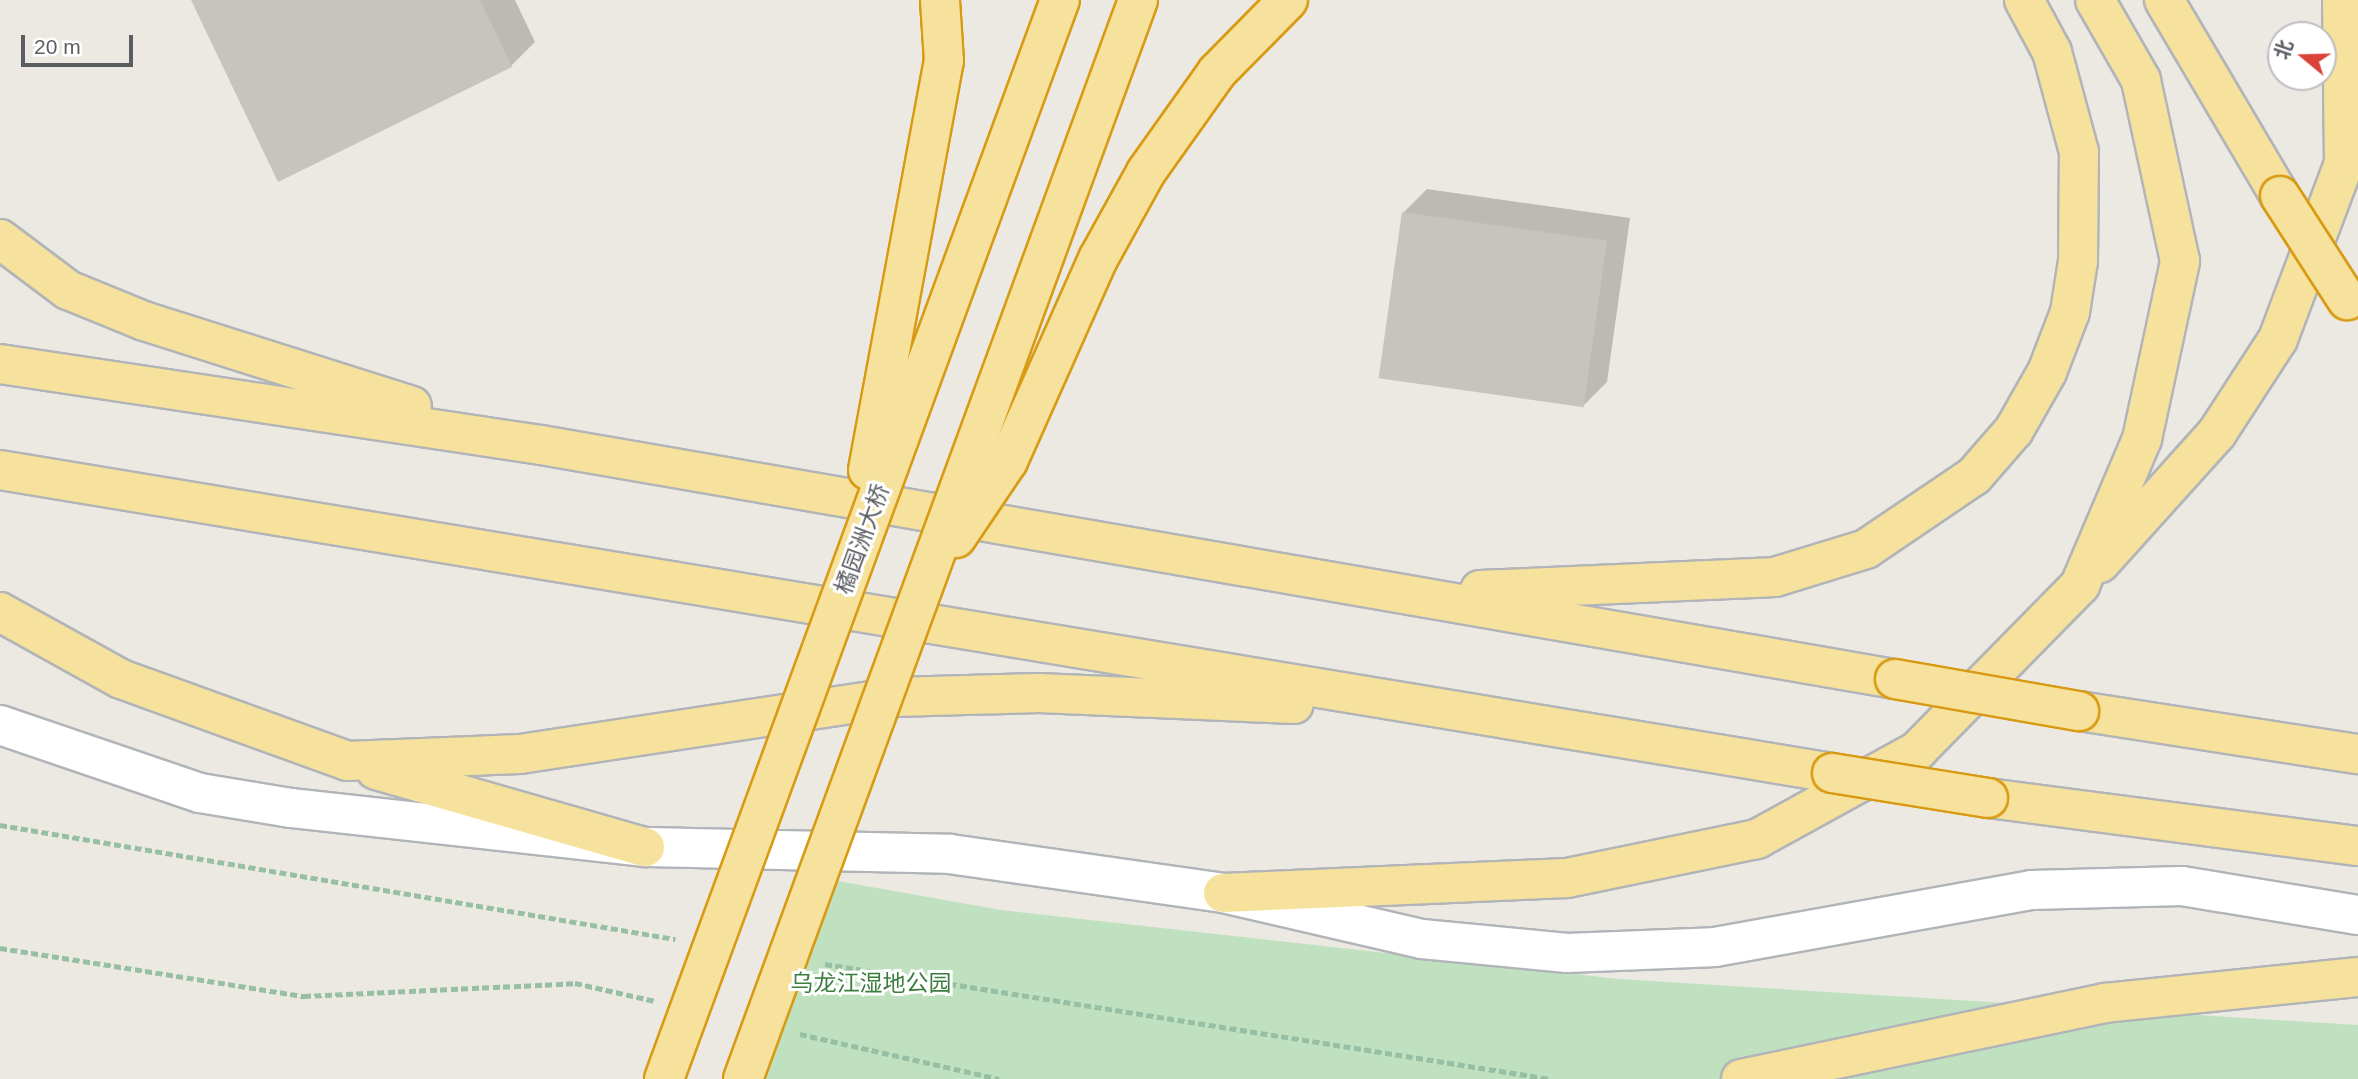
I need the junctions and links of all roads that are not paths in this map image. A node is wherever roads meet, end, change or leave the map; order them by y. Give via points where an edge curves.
1 (940, 0) edge
2 (1060, 0) edge
3 (1138, 0) edge
4 (1288, 0) edge
5 (2024, 0) edge
6 (2095, 0) edge
7 (2164, 0) edge
8 (2342, 0) edge
9 (0, 239) edge
10 (2352, 307) edge
11 (0, 364) edge
12 (541, 445) junction
13 (0, 470) edge
14 (852, 565) junction
15 (2080, 585) junction
16 (922, 589) junction
17 (1412, 592) junction
18 (0, 612) edge
19 (0, 725) edge
20 (1633, 737) junction
21 (2358, 754) edge
22 (347, 761) junction
23 (2358, 846) edge
24 (645, 847) junction
25 (1223, 893) junction
26 (2358, 915) edge
27 (2358, 978) edge
28 (664, 1079) edge
29 (743, 1079) edge
30 (1741, 1079) edge

1 - 14 highway, bridge via 944,61
2 - 14 highway, 橘园洲大桥, bridge
3 - 16 highway, bridge
4 - 16 highway, bridge via 1217,72 1146,172 1098,259 1008,461
5 - 17 highway via 2052,51 2079,152 2078,261 2070,312 2047,372 2014,430 1974,476 1866,549 1775,577
6 - 15 highway via 2141,80 2180,261 2142,439
7 - 10 highway, bridge
8 - 15 highway via 2344,163 2278,339 2217,433
9 - 12 highway via 68,290 144,321
11 - 12 highway
12 - 17 highway via 990,527
13 - 20 highway
14 - 28 highway, 橘园洲大桥, bridge
15 - 25 highway via 1917,751 1757,839 1567,878
16 - 29 highway, bridge
17 - 21 highway, bridge via 2080,712
18 - 22 highway via 121,679
19 - 24 main road via 200,793
20 - 22 highway via 1292,704 1039,693 896,697 520,754
20 - 23 highway, bridge via 1988,798
22 - 24 highway
24 - 25 main road via 950,854
25 - 26 main road via 1422,939 1567,953 1715,947 2031,890 2182,886
27 - 30 highway via 2105,1003

